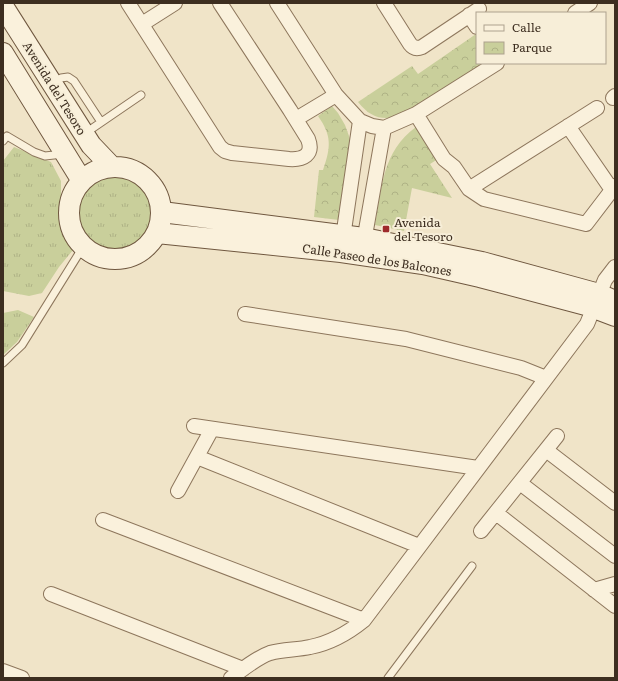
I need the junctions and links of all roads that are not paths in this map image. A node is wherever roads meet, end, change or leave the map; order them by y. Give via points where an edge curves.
1 (128, 3) edge
2 (175, 3) edge
3 (220, 3) edge
4 (277, 3) edge
5 (384, 3) edge
6 (590, 3) edge
7 (3, 6) edge
8 (576, 12) edge
9 (476, 13) edge
10 (142, 24) junction
11 (3, 53) edge
12 (495, 64) edge
13 (52, 83) junction
14 (333, 91) junction
15 (141, 95) dead end
16 (597, 108) dead end
17 (420, 111) junction
18 (293, 115) junction
19 (101, 122) junction
20 (372, 125) junction
21 (568, 126) junction
22 (84, 134) junction
23 (4, 135) edge
24 (67, 154) junction
25 (112, 167) junction
26 (82, 181) junction
27 (614, 188) edge
28 (469, 189) junction
29 (162, 212) junction
30 (157, 233) junction
31 (342, 244) junction
32 (363, 246) junction
33 (88, 250) junction
34 (615, 267) edge
35 (603, 301) edge
36 (245, 314) dead end
37 (615, 316) edge
38 (3, 363) edge
39 (546, 378) junction
40 (194, 426) dead end
41 (212, 429) junction
42 (557, 436) dead end
43 (546, 450) junction
44 (196, 457) junction
45 (478, 468) junction
46 (520, 483) junction
47 (178, 491) dead end
48 (615, 503) edge
49 (496, 513) junction
50 (103, 520) dead end
51 (482, 531) dead end
52 (419, 546) junction
53 (615, 556) edge
54 (472, 566) dead end
55 (615, 584) edge
56 (594, 590) junction
57 (51, 594) dead end
58 (615, 606) edge
59 (364, 620) junction
60 (243, 669) junction
61 (3, 671) edge
62 (22, 678) edge
63 (231, 678) edge
64 (388, 678) edge

1 - 10 street
2 - 10 street
3 - 18 street
4 - 14 street
5 - 9 street via 410,44 418,48
6 - 8 street
7 - 13 main road, Avenida del Tesoro
10 - 18 street via 225,151 297,160 304,157 310,150 310,144
11 - 24 main road, Avenida del Tesoro
12 - 17 street
13 - 19 lane via 68,76 74,80
13 - 22 main road, Avenida del Tesoro
14 - 18 street
14 - 20 street
15 - 19 lane
16 - 21 street
17 - 20 street
17 - 28 street via 444,160 454,167
19 - 22 lane
20 - 31 street
20 - 32 street
21 - 27 street
21 - 28 street
22 - 25 main road, Avenida del Tesoro
23 - 24 lane via 45,156
24 - 26 main road, Avenida del Tesoro
25 - 26 main road via 101,169
25 - 29 main road via 126,168 139,173 150,182 157,193
26 - 33 main road via 70,202 69,216 78,241
27 - 28 street via 586,224 484,199
29 - 30 main road
29 - 31 main road, Calle Paseo de los Balcones
30 - 31 main road, Calle Paseo de los Balcones
30 - 33 main road via 150,244 127,258 107,258
31 - 32 main road, Calle Paseo de los Balcones
32 - 35 main road, Calle Paseo de los Balcones via 482,262
33 - 38 lane via 78,255 22,344
34 - 35 street via 605,280
35 - 37 main road, Calle Paseo de los Balcones
35 - 39 street
36 - 39 street via 406,339 521,368
39 - 45 street
40 - 41 street
41 - 44 street
41 - 45 street
42 - 43 street
43 - 46 street
43 - 48 street
44 - 47 street
44 - 52 street
45 - 52 street
46 - 49 street
46 - 53 street
49 - 51 street
49 - 56 street
50 - 59 street
52 - 59 street
54 - 64 lane
55 - 56 street
56 - 58 street
57 - 60 street
59 - 60 street via 349,632 326,643 271,653
60 - 63 street
61 - 62 street

